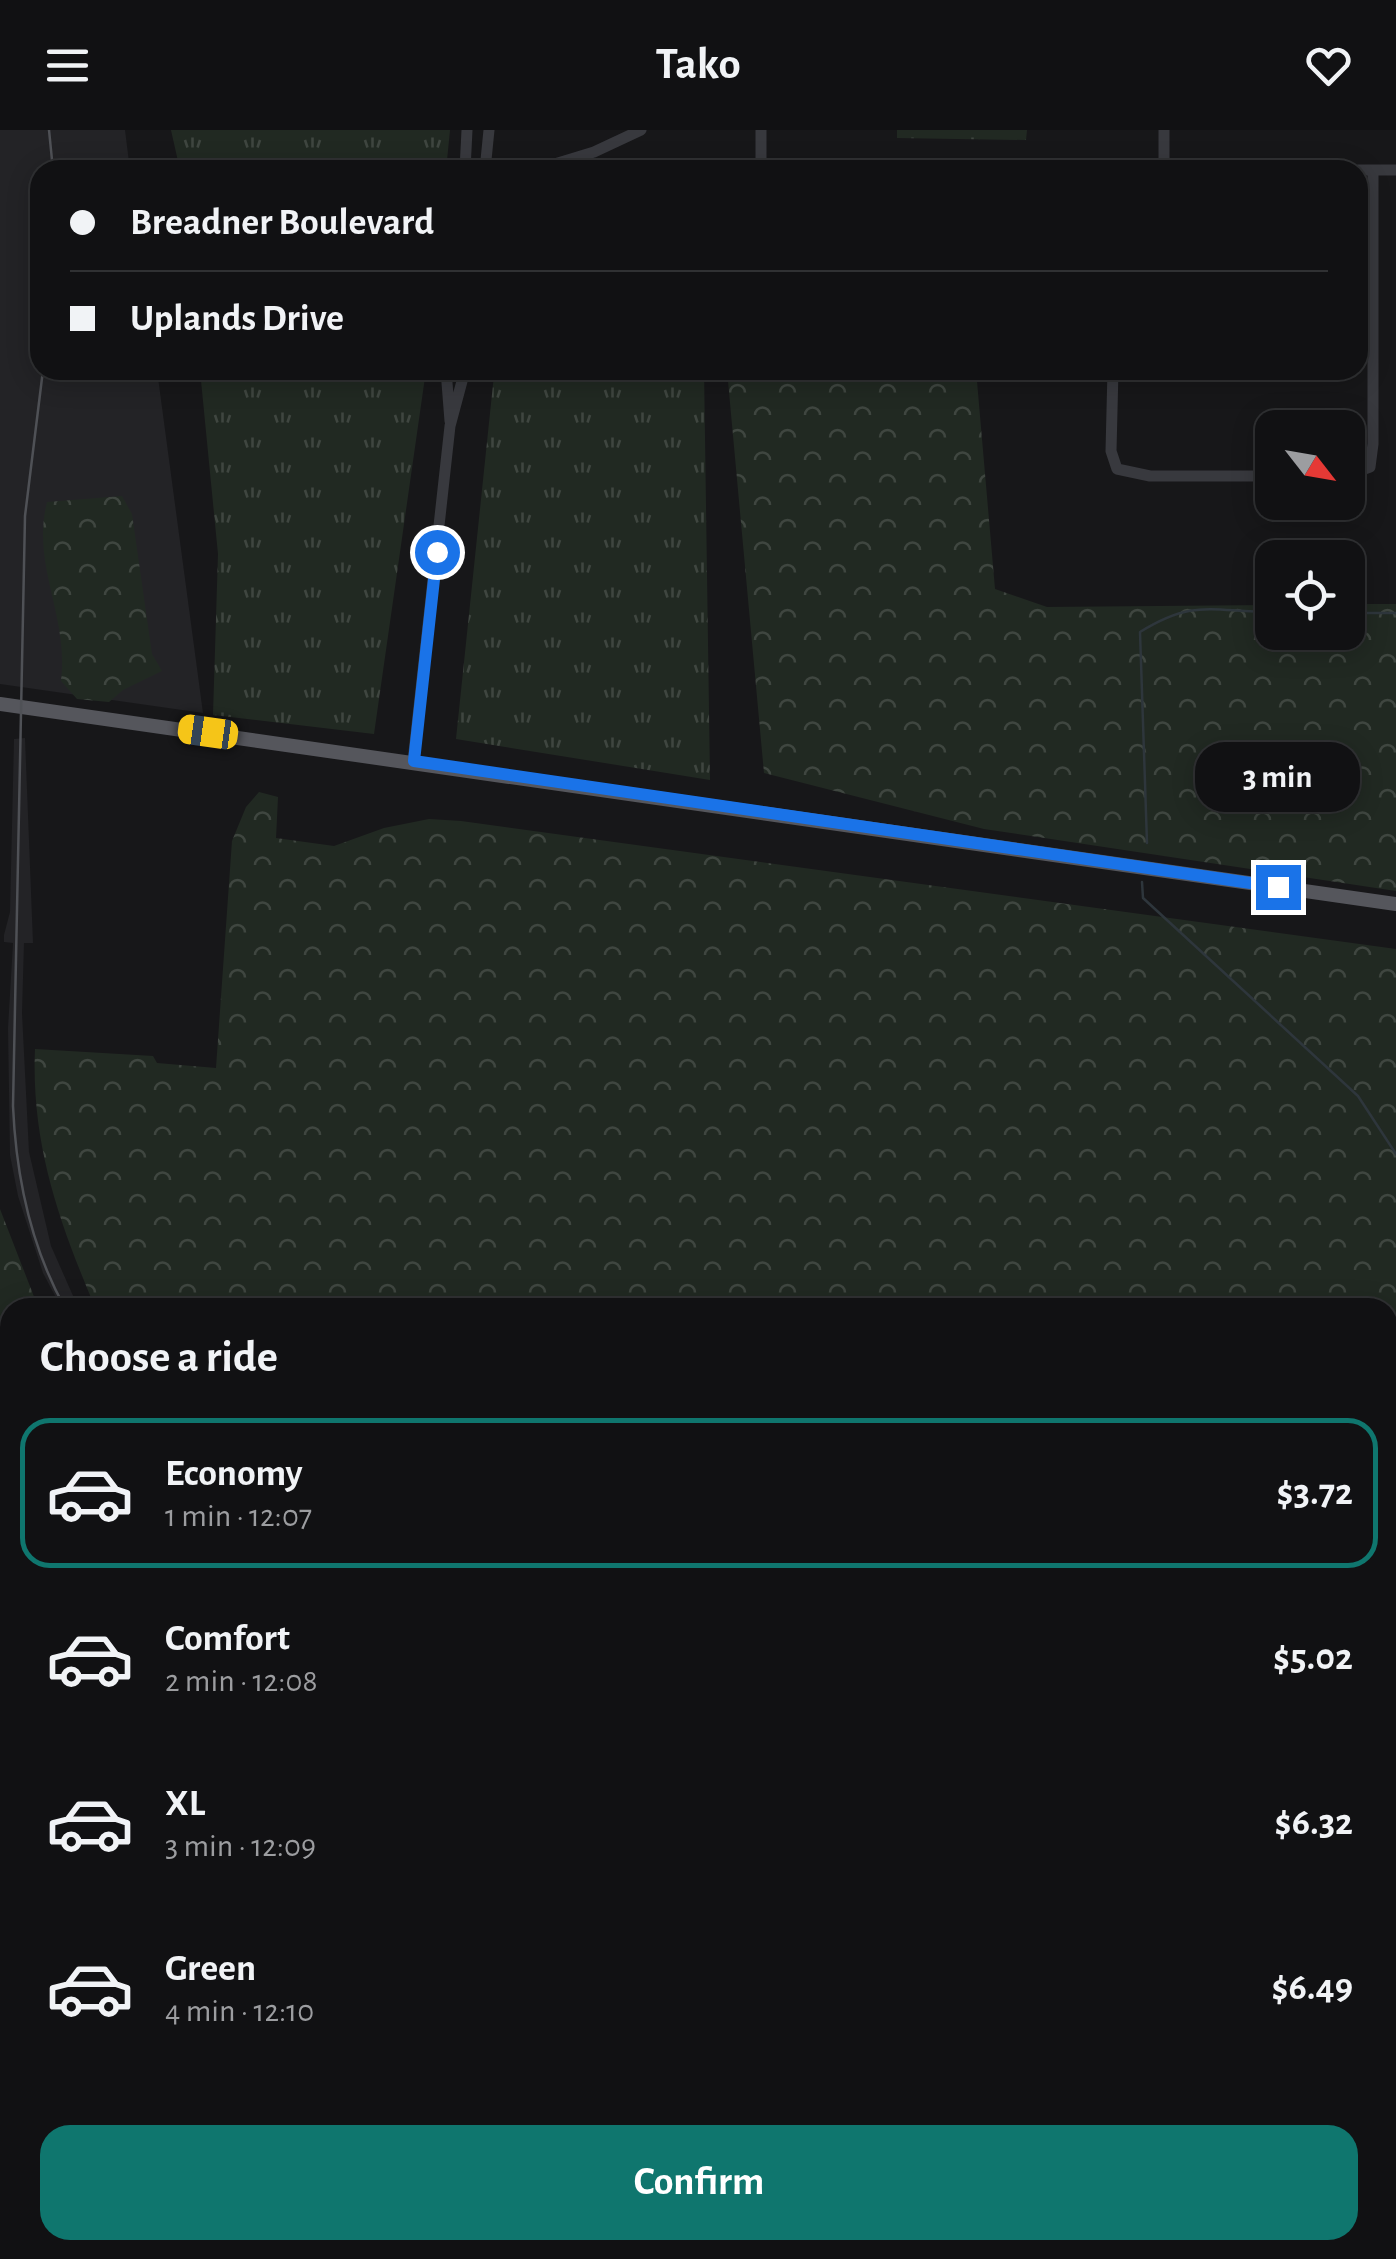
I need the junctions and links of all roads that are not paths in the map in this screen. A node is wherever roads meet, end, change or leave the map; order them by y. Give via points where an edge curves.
1 (468, 130) edge
2 (488, 130) edge
3 (641, 130) edge
4 (762, 130) edge
5 (1164, 130) edge
6 (465, 160) edge
7 (486, 160) edge
8 (568, 160) edge
9 (761, 160) edge
10 (1164, 160) edge
11 (1368, 170) edge
12 (1372, 170) junction
13 (1396, 170) edge
14 (447, 380) edge
15 (463, 380) edge
16 (1113, 380) edge
17 (450, 426) junction
18 (1365, 470) edge
19 (1255, 476) edge
20 (0, 704) edge
21 (414, 761) junction
22 (1396, 904) edge

1 - 6 street
2 - 7 street
3 - 8 street
4 - 9 street
5 - 10 street
11 - 12 street
12 - 13 street
12 - 18 street
14 - 17 street
15 - 17 street
16 - 19 street via 1111,451 1117,469 1150,476
17 - 21 street
20 - 21 main road
21 - 22 main road

